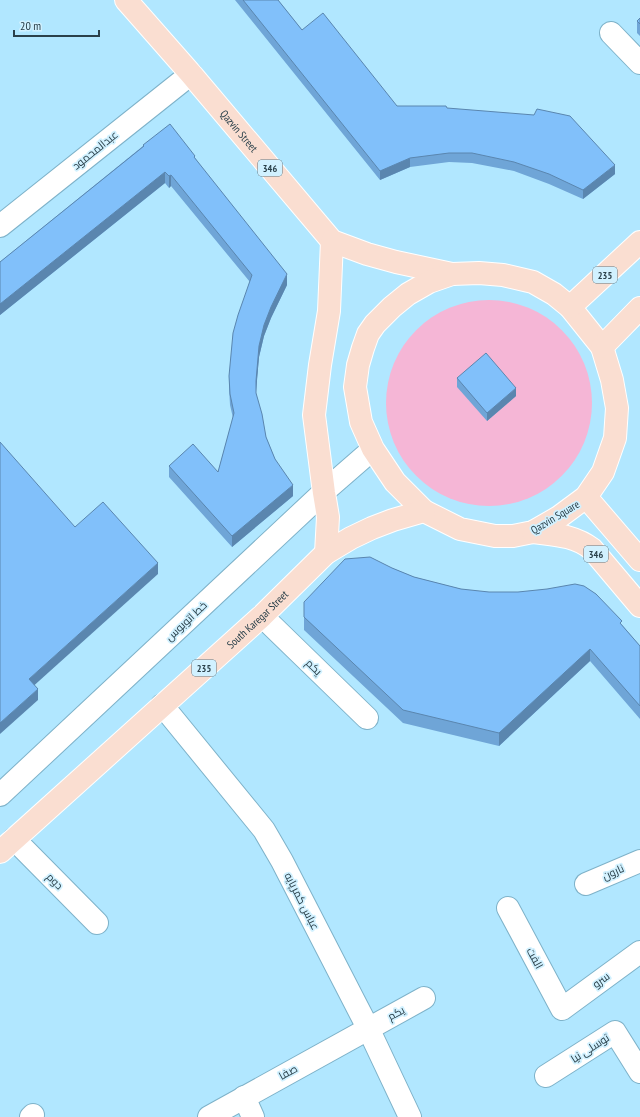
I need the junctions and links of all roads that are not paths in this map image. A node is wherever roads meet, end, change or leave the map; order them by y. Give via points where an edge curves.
1 (126, 0) edge
2 (611, 33) dead end
3 (640, 63) edge
4 (191, 74) junction
5 (0, 226) edge
6 (332, 242) junction
7 (640, 242) edge
8 (452, 274) junction
9 (570, 307) junction
10 (640, 308) edge
11 (602, 347) junction
12 (373, 449) junction
13 (324, 493) junction
14 (586, 497) junction
15 (424, 511) junction
16 (533, 532) junction
17 (326, 553) junction
18 (640, 560) edge
19 (640, 606) edge
20 (262, 616) junction
21 (162, 705) junction
22 (367, 718) dead end
23 (0, 795) edge
24 (7, 845) edge
25 (640, 860) edge
26 (586, 884) dead end
27 (508, 908) dead end
28 (97, 923) dead end
29 (640, 952) edge
30 (424, 998) dead end
31 (562, 1009) joint
32 (368, 1028) junction
33 (640, 1072) edge
34 (546, 1076) dead end
35 (244, 1097) junction
36 (209, 1117) edge
37 (254, 1117) edge
38 (410, 1117) edge

1 - 4 main road, Qazvin Street / 346
2 - 3 street
4 - 5 street, عبدالمحمود
4 - 6 main road, Qazvin Street / 346
6 - 8 main road via 396,262
6 - 13 main road via 329,310 314,415
7 - 9 main road, 235
8 - 9 main road, Qazvin Square via 503,275 533,282
8 - 12 main road, Qazvin Square via 429,282 408,294 392,307 368,334 358,365 355,387 361,422
9 - 11 main road, Qazvin Square
10 - 11 main road
11 - 14 main road, Qazvin Square via 617,408 615,438 603,472
12 - 13 street, خط اتوبوس
12 - 15 main road, Qazvin Square via 395,482
13 - 17 main road via 328,517
13 - 23 street, خط اتوبوس
14 - 16 main road, Qazvin Square
14 - 18 main road, 346
15 - 16 main road, Qazvin Square via 460,529 495,536
15 - 17 main road, South Karegar Street / 235 via 372,528
16 - 19 main road, 346 via 574,538 584,543
17 - 20 main road, South Karegar Street / 235
20 - 21 main road, South Karegar Street / 235
20 - 22 street, یکم
21 - 24 main road, South Karegar Street / 235
21 - 32 street, عباس کمرپایه via 264,830
24 - 28 street, دوم
25 - 26 street, نارون
27 - 31 street, الفت
29 - 31 street, سرو
30 - 32 street, یکم
32 - 35 street, صفا
32 - 38 street, عباس کمرپایه
33 - 34 street, توسلی نیا via 615,1032
35 - 36 street, صفا
35 - 37 street

